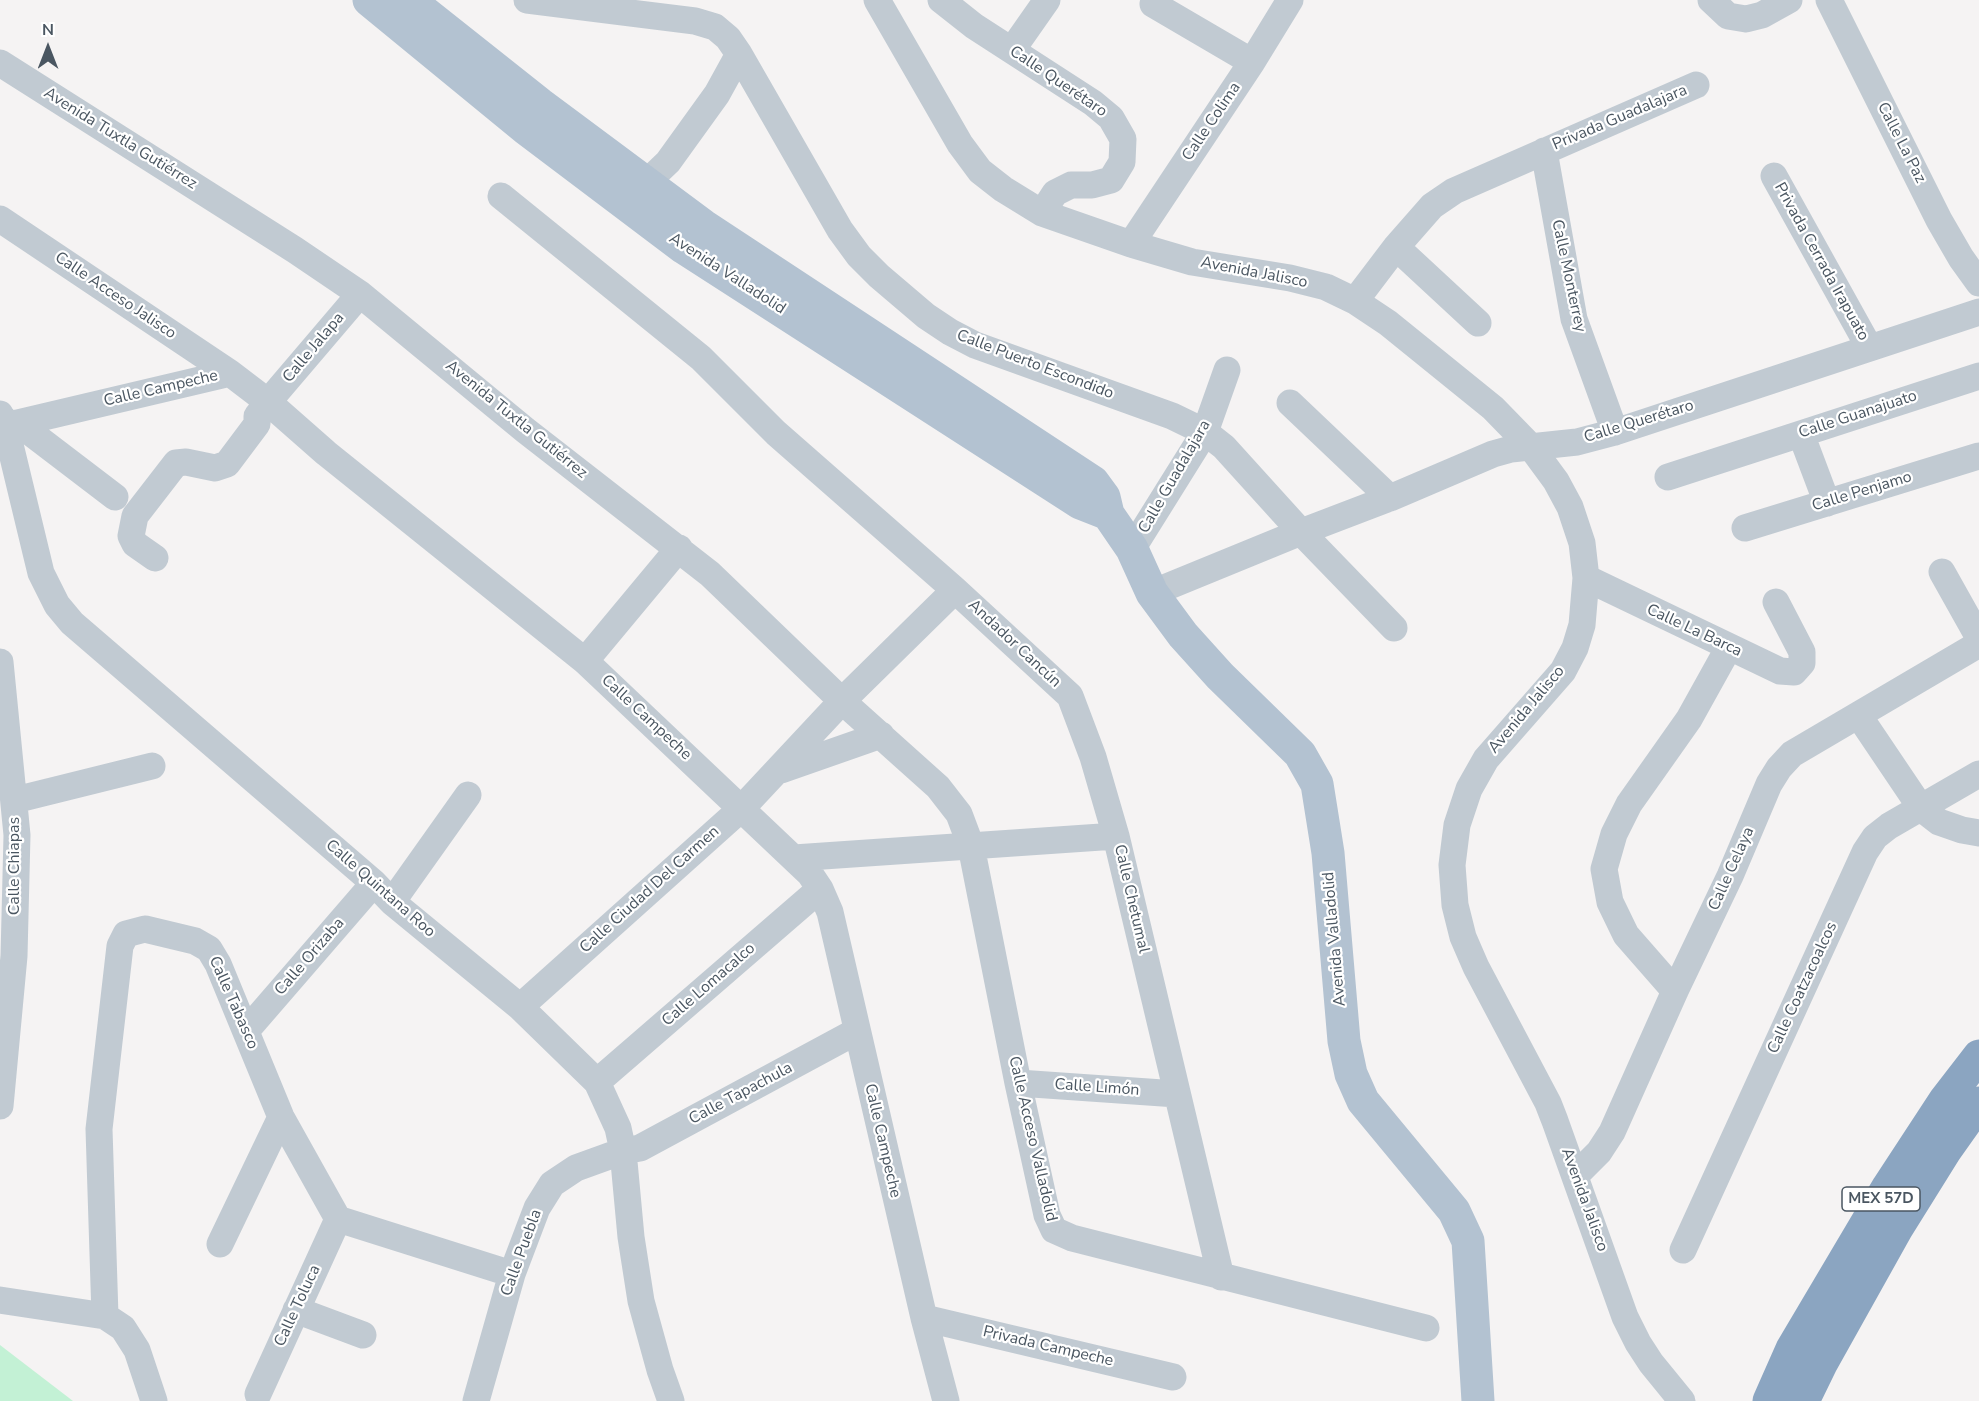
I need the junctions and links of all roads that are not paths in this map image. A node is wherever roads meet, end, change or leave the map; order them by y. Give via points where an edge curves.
1 (369, 0) edge
2 (410, 0) edge
3 (527, 0) edge
4 (877, 0) edge
5 (941, 0) edge
6 (1047, 0) edge
7 (1290, 0) edge
8 (1711, 0) edge
9 (1789, 0) edge
10 (1829, 0) edge
11 (1153, 4) dead end
12 (1012, 50) junction
13 (739, 54) junction
14 (1252, 62) junction
15 (0, 63) edge
16 (1696, 85) dead end
17 (1544, 151) junction
18 (1774, 177) dead end
19 (646, 183) junction
20 (501, 196) dead end
21 (1042, 213) junction
22 (0, 219) edge
23 (1131, 244) junction
24 (1396, 247) junction
25 (1979, 283) edge
26 (360, 294) junction
27 (1355, 301) junction
28 (1979, 312) edge
29 (1478, 323) dead end
30 (1869, 347) junction
31 (1227, 370) dead end
32 (230, 373) junction
33 (1979, 376) edge
34 (268, 402) junction
35 (1290, 403) dead end
36 (6, 422) edge
37 (1205, 432) junction
38 (1615, 432) junction
39 (1802, 434) junction
40 (1531, 447) junction
41 (1979, 456) edge
42 (1668, 477) dead end
43 (115, 497) dead end
44 (1390, 498) junction
45 (1827, 503) junction
46 (1108, 514) junction
47 (1745, 528) dead end
48 (1301, 532) junction
49 (679, 548) junction
50 (1132, 549) junction
51 (155, 558) dead end
52 (1942, 572) dead end
53 (1586, 578) junction
54 (955, 590) junction
55 (1152, 593) junction
56 (1776, 602) dead end
57 (1394, 628) dead end
58 (1979, 638) edge
59 (1979, 644) edge
60 (1729, 647) junction
61 (585, 661) junction
62 (0, 662) edge
63 (2, 693) edge
64 (842, 701) junction
65 (1859, 716) junction
66 (881, 735) junction
67 (152, 766) dead end
68 (777, 771) junction
69 (1979, 774) edge
70 (9, 783) edge
71 (468, 795) dead end
72 (742, 808) junction
73 (1921, 808) junction
74 (1979, 833) edge
75 (1116, 836) junction
76 (971, 846) junction
77 (794, 858) junction
78 (374, 883) junction
79 (820, 889) junction
80 (392, 902) junction
81 (5, 950) edge
82 (1675, 991) junction
83 (520, 1007) junction
84 (246, 1031) junction
85 (857, 1031) junction
86 (1979, 1056) edge
87 (597, 1082) junction
88 (1018, 1083) junction
89 (1177, 1094) junction
90 (1979, 1103) edge
91 (0, 1106) edge
92 (281, 1118) junction
93 (623, 1151) junction
94 (1575, 1176) junction
95 (338, 1219) junction
96 (220, 1245) dead end
97 (1683, 1250) dead end
98 (512, 1274) junction
99 (1221, 1276) junction
100 (0, 1300) edge
101 (296, 1310) junction
102 (105, 1316) junction
103 (924, 1318) junction
104 (1426, 1328) dead end
105 (363, 1335) dead end
106 (1173, 1377) dead end
107 (258, 1394) dead end
108 (154, 1401) edge
109 (476, 1401) edge
110 (671, 1401) edge
111 (946, 1401) edge
112 (1478, 1401) edge
113 (1682, 1401) edge
114 (1769, 1401) edge
115 (1803, 1401) edge

1 - 46 main road, Avenida Valladolid via 525,128 684,248 1080,503
2 - 19 main road, Avenida Valladolid
3 - 13 street, Calle Puerto Escondido via 695,21 715,27
4 - 21 street, Avenida Jalisco via 960,144 980,171
5 - 12 street, Calle Querétaro
6 - 12 street
7 - 14 street, Calle Colima
8 - 9 street via 1728,16 1746,19
10 - 25 street, Calle La Paz via 1939,220
11 - 14 street
12 - 21 street, Calle Querétaro via 1093,103 1111,118 1123,139 1122,162 1111,180 1071,185 1055,193
13 - 19 street via 717,94 668,162
13 - 37 street, Calle Puerto Escondido via 840,230 859,256 926,316 975,345 1172,416
14 - 23 street, Calle Colima
15 - 26 street, Avenida Tuxtla Gutiérrez
16 - 17 street, Privada Guadalajara
17 - 24 street via 1454,191 1432,206
17 - 38 street, Calle Monterrey via 1572,311
18 - 30 street, Privada Cerrada Irapuato
19 - 46 main road, Avenida Valladolid via 704,226 1093,482 1104,496
20 - 54 street, Andador Cancún via 701,358 776,433
21 - 23 street, Avenida Jalisco
22 - 32 street, Calle Acceso Jalisco
23 - 27 street, Avenida Jalisco via 1192,262 1326,287
24 - 27 street
24 - 29 street
26 - 34 street, Calle Jalapa
26 - 49 street, Avenida Tuxtla Gutiérrez via 525,430
27 - 40 street, Avenida Jalisco via 1493,408
28 - 30 street, Calle Querétaro
30 - 38 street, Calle Querétaro
31 - 37 street, Calle Guadalajara
32 - 34 street, Calle Campeche
32 - 36 street, Calle Campeche
33 - 39 street, Calle Guanajuato
34 - 51 street, Calle Jalapa via 257,416 257,424 226,464 215,468 176,463 135,516 131,536 135,544
34 - 61 street, Calle Campeche
35 - 44 street
36 - 43 street
36 - 78 street, Calle Quintana Roo via 41,573 57,605 72,623
37 - 48 street, Calle Puerto Escondido via 1224,447
37 - 50 street, Calle Guadalajara
38 - 40 street, Calle Querétaro
39 - 42 street, Calle Guanajuato
39 - 45 street
40 - 44 street, Calle Querétaro via 1493,454
40 - 53 street, Avenida Jalisco via 1570,507 1582,543
41 - 45 street, Calle Penjamo
44 - 48 street, Calle Querétaro
45 - 47 street, Calle Penjamo
46 - 50 main road, Avenida Valladolid
48 - 55 street, Calle Querétaro
48 - 57 street, Calle Puerto Escondido
49 - 61 street
49 - 64 street, Avenida Tuxtla Gutiérrez
50 - 55 main road, Avenida Valladolid
52 - 58 street
53 - 60 street, Calle La Barca
53 - 94 street, Avenida Jalisco via 1582,625 1575,648 1563,671 1486,759 1468,789 1457,825 1452,866 1463,937 1548,1103
54 - 64 street, Calle Ciudad Del Carmen
54 - 75 street, Andador Cancún via 1070,696
55 - 112 main road, Avenida Valladolid via 1198,651 1300,754 1317,784 1328,853 1344,1041 1351,1074 1364,1101 1454,1211 1468,1241
56 - 60 street, Calle La Barca via 1802,652 1802,663 1794,672 1780,671
59 - 65 street, Calle Celaya
60 - 82 street via 1689,719 1629,804 1614,834 1604,869 1610,902 1626,934
61 - 72 street, Calle Campeche
62 - 63 street, Calle Chiapas
63 - 70 street, Calle Chiapas
64 - 66 street, Avenida Tuxtla Gutiérrez
64 - 68 street, Calle Ciudad Del Carmen
65 - 73 street
65 - 82 street, Calle Celaya via 1792,754 1779,768
66 - 68 street
66 - 76 street, Avenida Tuxtla Gutiérrez via 938,787 958,814
67 - 70 street
68 - 72 street, Calle Ciudad Del Carmen
69 - 73 street, Calle Coatzacoalcos
70 - 81 street, Calle Chiapas via 17,835
71 - 80 street
72 - 77 street, Calle Campeche
72 - 83 street, Calle Ciudad Del Carmen
73 - 74 street via 1939,822
73 - 97 street, Calle Coatzacoalcos via 1888,826 1865,852
75 - 76 street, Calle Chetumal
75 - 89 street, Calle Chetumal
76 - 77 street, Calle Chetumal
76 - 88 street, Calle Acceso Valladolid
77 - 79 street, Calle Campeche
78 - 80 street, Calle Quintana Roo
78 - 84 street, Calle Orizaba
79 - 85 street, Calle Campeche via 830,912
79 - 87 street, Calle Lomacalco
80 - 83 street, Calle Quintana Roo
81 - 91 street, Calle Chiapas
82 - 94 street, Calle Celaya via 1612,1132
83 - 87 street, Calle Quintana Roo
84 - 92 street, Calle Tabasco
84 - 102 street, Calle Tabasco via 209,949 195,941 145,929 126,934 120,946 99,1129
85 - 93 street, Calle Tapachula via 640,1148
85 - 103 street, Calle Campeche
86 - 114 highway, MEX 57D via 1888,1187 1792,1349
87 - 93 street, Calle Quintana Roo via 618,1128
88 - 89 street, Calle Limón
88 - 99 street, Calle Acceso Valladolid via 1047,1215 1054,1230
89 - 99 street, Calle Chetumal
90 - 115 highway, MEX 57D via 1897,1228
92 - 95 street, Calle Tabasco
92 - 96 street
93 - 98 street, Calle Puebla via 576,1168 552,1184 537,1208
93 - 110 street, Calle Quintana Roo via 641,1301
94 - 113 street, Avenida Jalisco via 1625,1317 1651,1363
95 - 98 street
95 - 101 street, Calle Toluca
98 - 109 street, Calle Puebla
99 - 104 street, Calle Acceso Valladolid
100 - 102 street
101 - 105 street
101 - 107 street, Calle Toluca
102 - 108 street via 123,1328 137,1350
103 - 106 street, Privada Campeche
103 - 111 street, Calle Campeche

